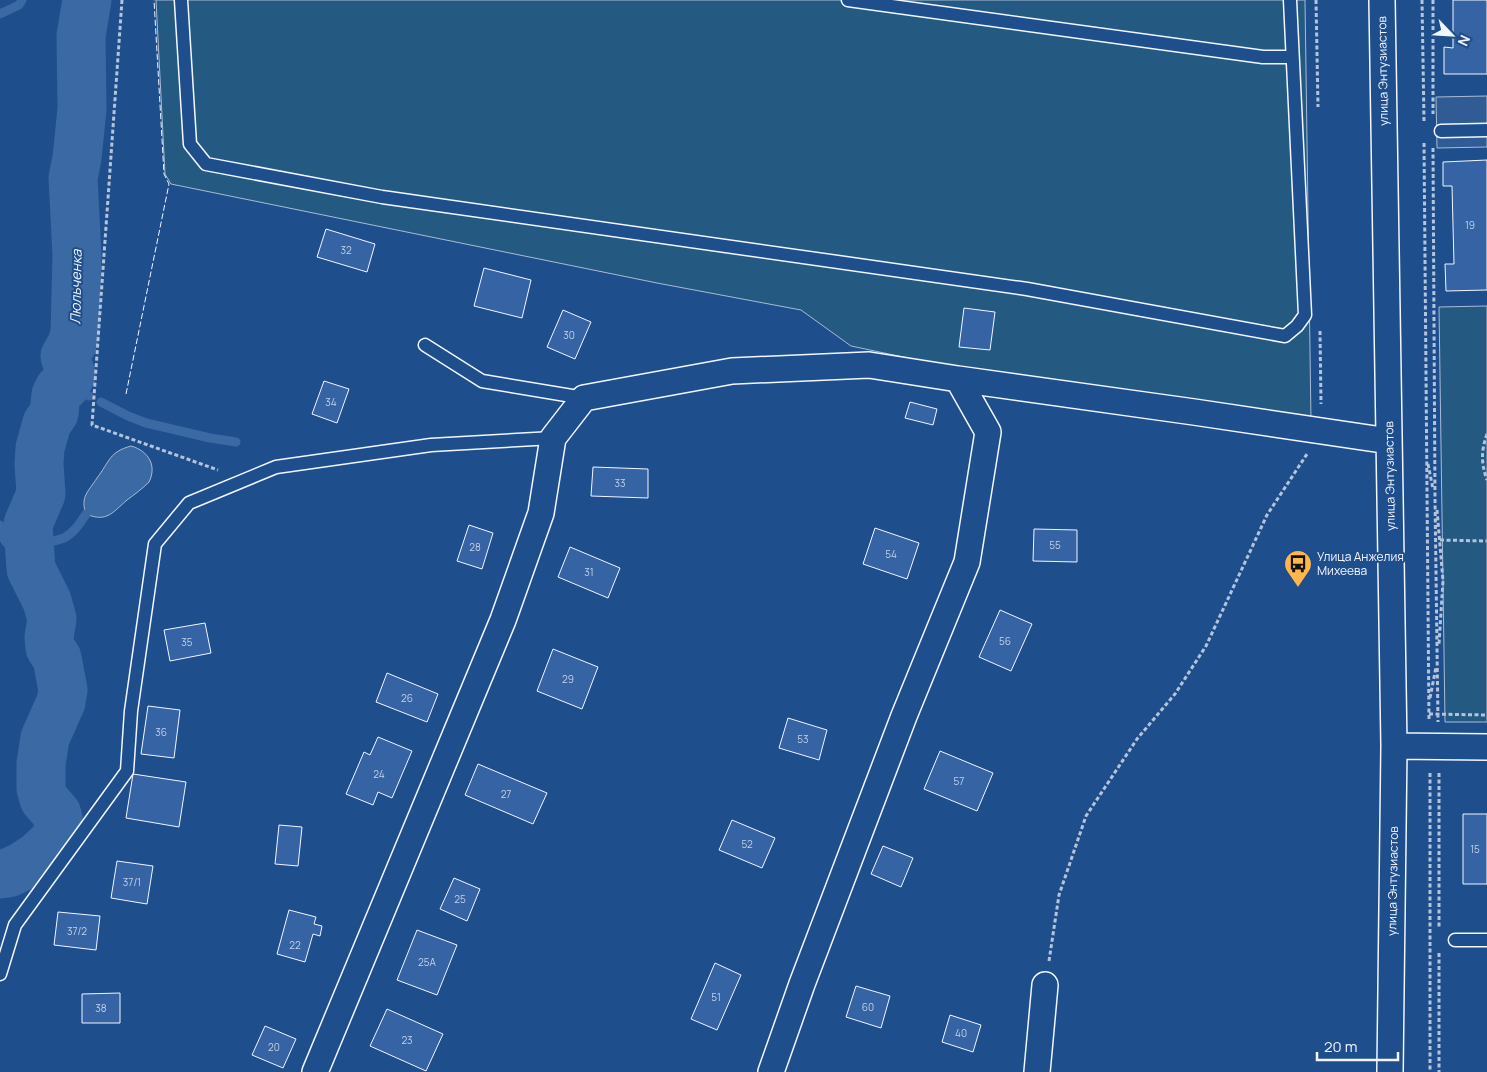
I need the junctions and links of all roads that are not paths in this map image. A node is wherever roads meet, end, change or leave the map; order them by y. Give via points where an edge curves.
1 (181, 0) edge
2 (848, 0) edge
3 (1290, 0) edge
4 (1382, 0) edge
5 (1292, 57) junction
6 (1487, 130) edge
7 (1436, 132) road end
8 (425, 345) dead end
9 (958, 379) junction
10 (584, 398) junction
11 (553, 438) junction
12 (1389, 441) junction
13 (1394, 746) junction
14 (1487, 747) edge
15 (1455, 940) dead end
16 (1487, 940) edge
17 (0, 974) edge
18 (1045, 985) road end
19 (315, 1072) edge
20 (772, 1072) edge
21 (1037, 1072) edge
22 (1390, 1072) edge

1 - 5 lane via 190,144 206,164 382,197 1027,289 1285,336 1305,315
2 - 5 lane via 1263,57
3 - 5 lane
4 - 12 street, улица Энтузиастов
6 - 7 lane
8 - 10 lane via 482,381
9 - 10 street via 869,365 732,371
9 - 12 street
9 - 20 street via 988,432 967,562 901,725 802,984
10 - 11 street
11 - 17 lane via 431,445 276,467 189,503 155,544 131,711 127,771 15,925
11 - 19 street via 541,513 503,620
12 - 13 street, улица Энтузиастов
13 - 14 street
13 - 22 street, улица Энтузиастов
15 - 16 lane
18 - 21 street

